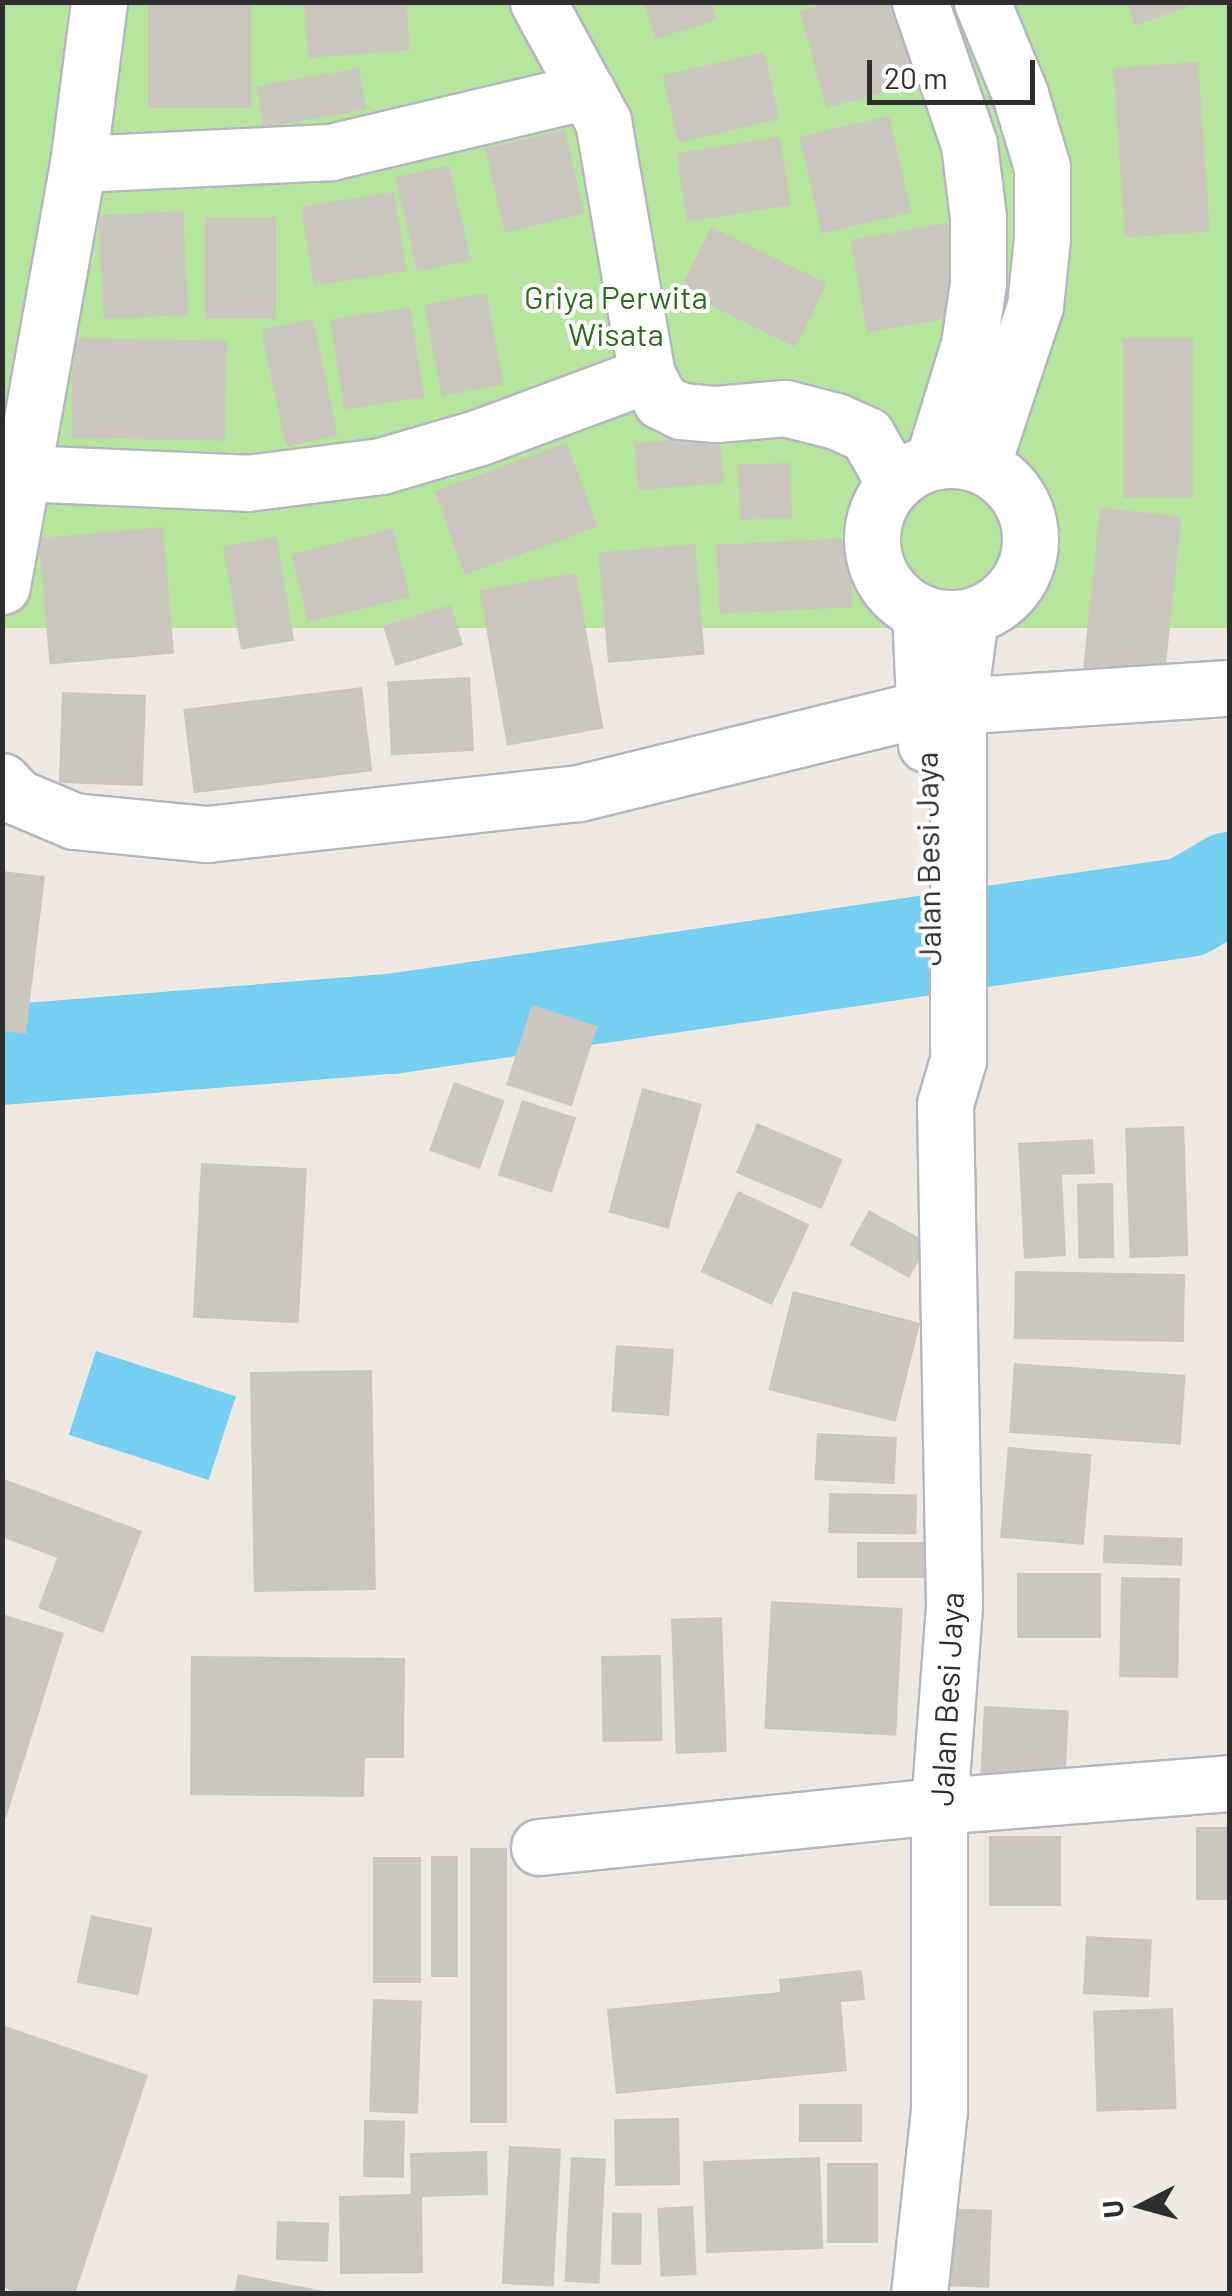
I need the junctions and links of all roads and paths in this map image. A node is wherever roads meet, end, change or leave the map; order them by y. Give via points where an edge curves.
1 (100, 2) edge
2 (538, 2) edge
3 (920, 2) edge
4 (982, 2) edge
5 (587, 90) junction
6 (78, 164) junction
7 (648, 375) junction
8 (936, 469) junction
9 (22, 474) junction
10 (2, 586) edge
11 (945, 615) junction
12 (1230, 688) edge
13 (942, 707) junction
14 (2, 781) edge
15 (1230, 1783) edge
16 (939, 1806) junction
17 (538, 1847) dead end
18 (919, 2294) edge

1 - 6 street
2 - 5 street
3 - 8 street via 969,144 978,217 970,344
4 - 8 street via 1042,167 1042,238 1034,306
5 - 6 street via 332,152
5 - 7 street via 603,120
6 - 9 street
7 - 8 street via 661,401 681,411 784,408 836,420
7 - 9 street via 480,438 381,466 247,484
8 - 11 street via 880,504 873,555 898,599
8 - 11 street via 1003,478 1029,520 1031,546 1012,591
9 - 10 street
11 - 13 street, Jalan Besi Jaya
12 - 13 street
13 - 14 street via 579,792 207,834 74,820 17,797
13 - 16 street, Jalan Besi Jaya via 954,1605
15 - 16 street
16 - 17 street
16 - 18 street, Jalan Besi Jaya via 939,2110

